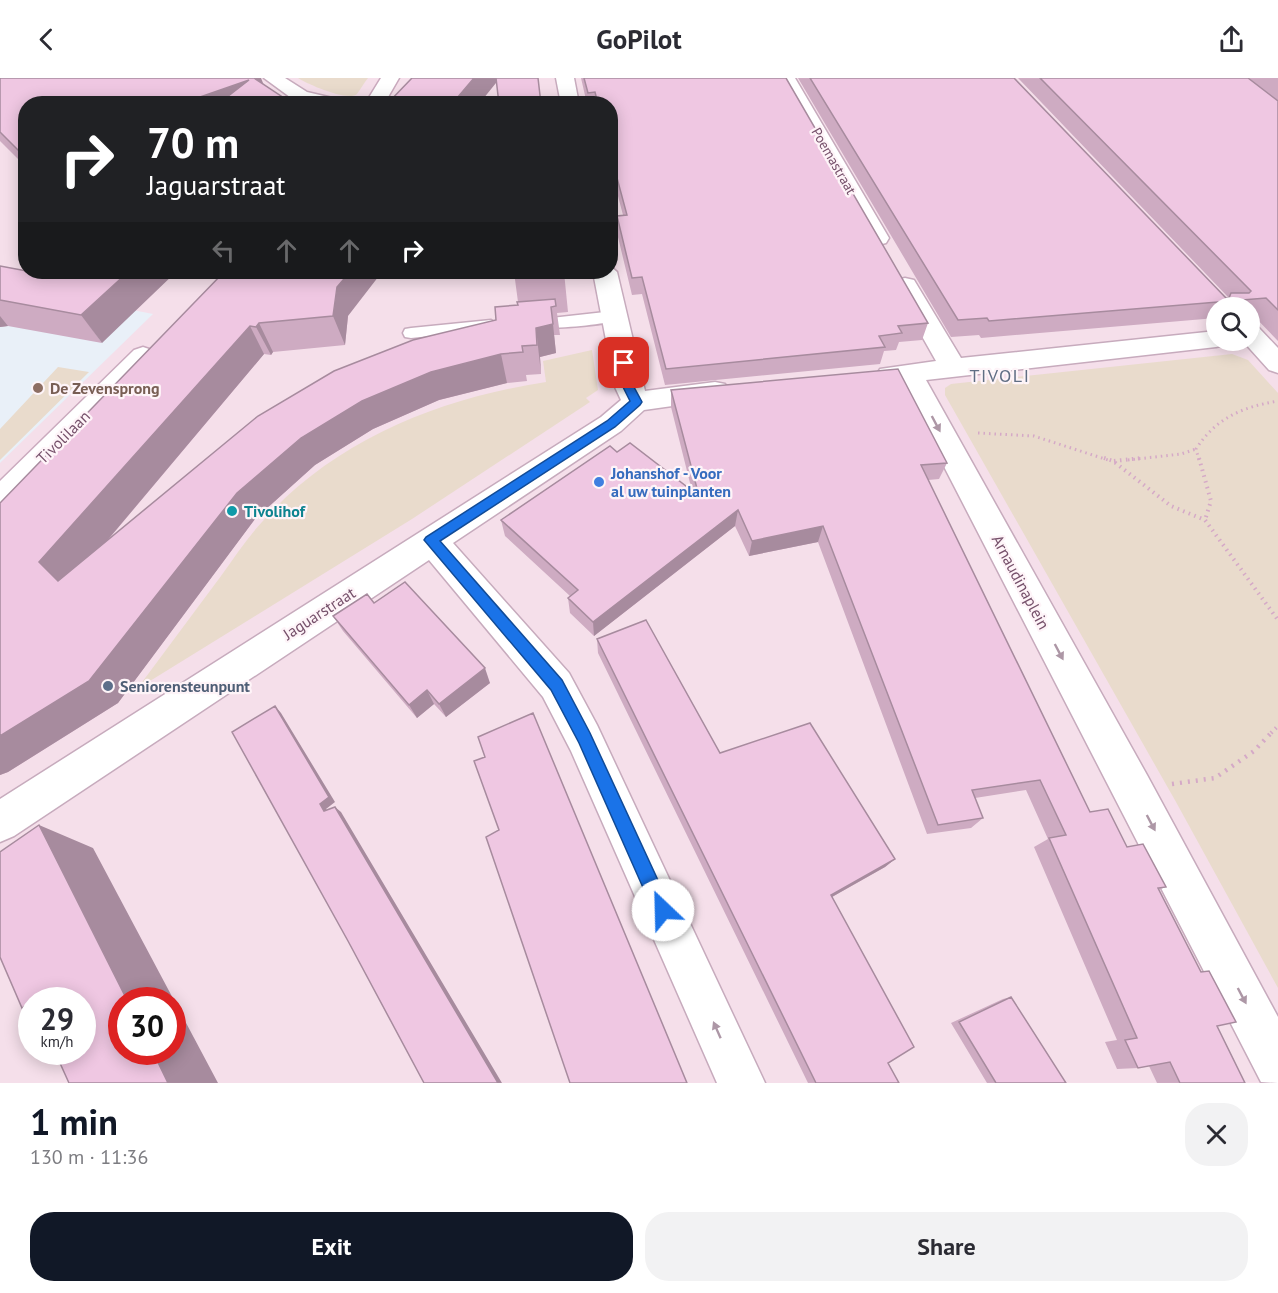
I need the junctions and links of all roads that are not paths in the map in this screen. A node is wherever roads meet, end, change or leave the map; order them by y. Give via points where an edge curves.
1 (273, 78) edge
2 (390, 78) edge
3 (565, 78) edge
4 (786, 78) edge
5 (301, 96) edge
6 (379, 96) edge
7 (568, 96) edge
8 (606, 279) edge
9 (614, 316) junction
10 (411, 333) dead end
11 (1278, 333) edge
12 (1260, 334) edge
13 (161, 338) edge
14 (1206, 340) edge
15 (1260, 345) edge
16 (1278, 364) edge
17 (953, 368) junction
18 (909, 373) junction
19 (863, 377) edge
20 (736, 389) edge
21 (636, 402) junction
22 (0, 500) edge
23 (431, 540) junction
24 (0, 822) edge
25 (1278, 1065) edge
26 (741, 1083) edge

1 - 5 street
2 - 6 street
3 - 7 street
4 - 17 street, Poemastraat
8 - 9 street
9 - 10 lane
9 - 21 street via 629,387
11 - 12 street
13 - 22 street, Tivolilaan
14 - 17 street
15 - 16 street
17 - 18 street
18 - 19 street
18 -> 25 street, Arnaudinaplein
20 - 21 street
21 - 23 street, Jaguarstraat via 611,424
23 - 24 street, Jaguarstraat
26 -> 23 street via 584,738 556,685

